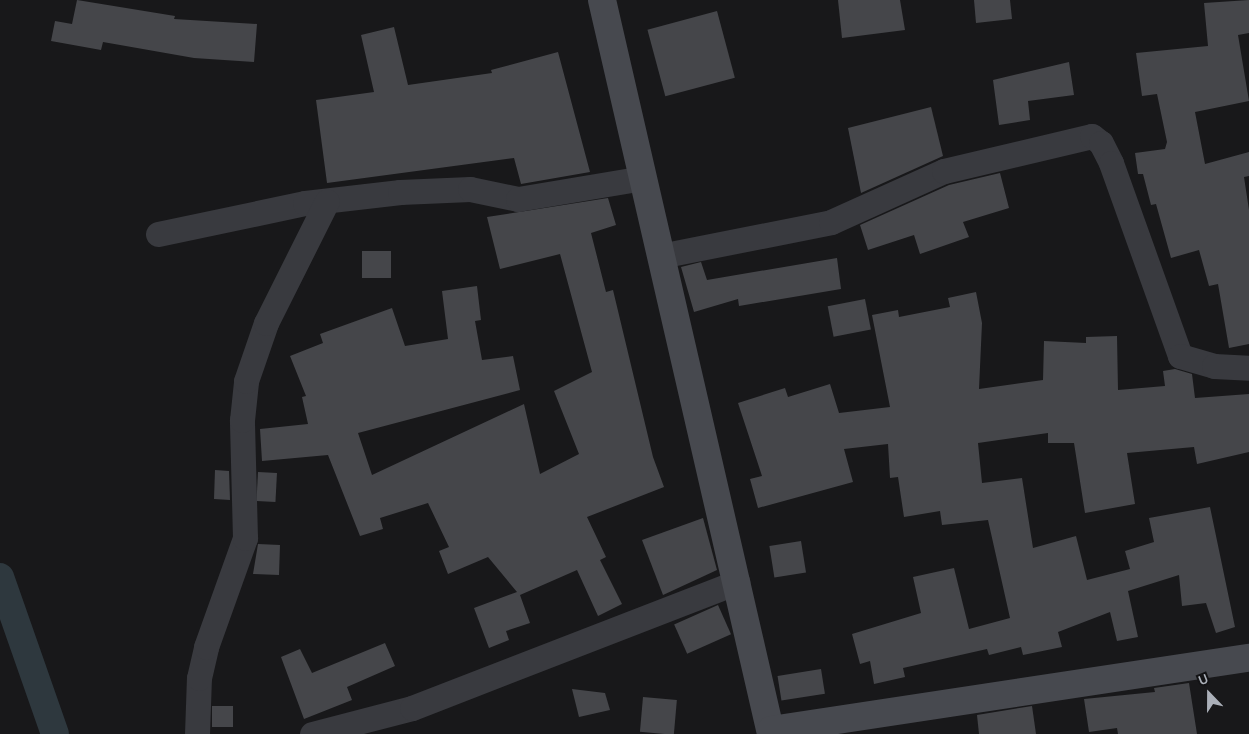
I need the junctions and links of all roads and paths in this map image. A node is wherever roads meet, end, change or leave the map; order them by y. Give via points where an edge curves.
1 (602, 0) edge
2 (643, 178) junction
3 (327, 201) junction
4 (158, 234) dead end
5 (660, 256) junction
6 (1249, 368) edge
7 (737, 582) junction
8 (1249, 658) edge
9 (771, 732) edge
10 (197, 734) edge
11 (312, 734) edge

1 - 2 main road
2 - 3 street via 518,199 462,189
2 - 5 main road
3 - 4 street
3 - 10 street via 266,323 246,381 242,420 245,538 206,647 199,678
5 - 6 street via 831,222 944,171 1092,136 1101,143 1111,163 1180,356 1214,366
5 - 7 main road
7 - 9 main road
7 - 11 street via 412,708
8 - 9 main road

